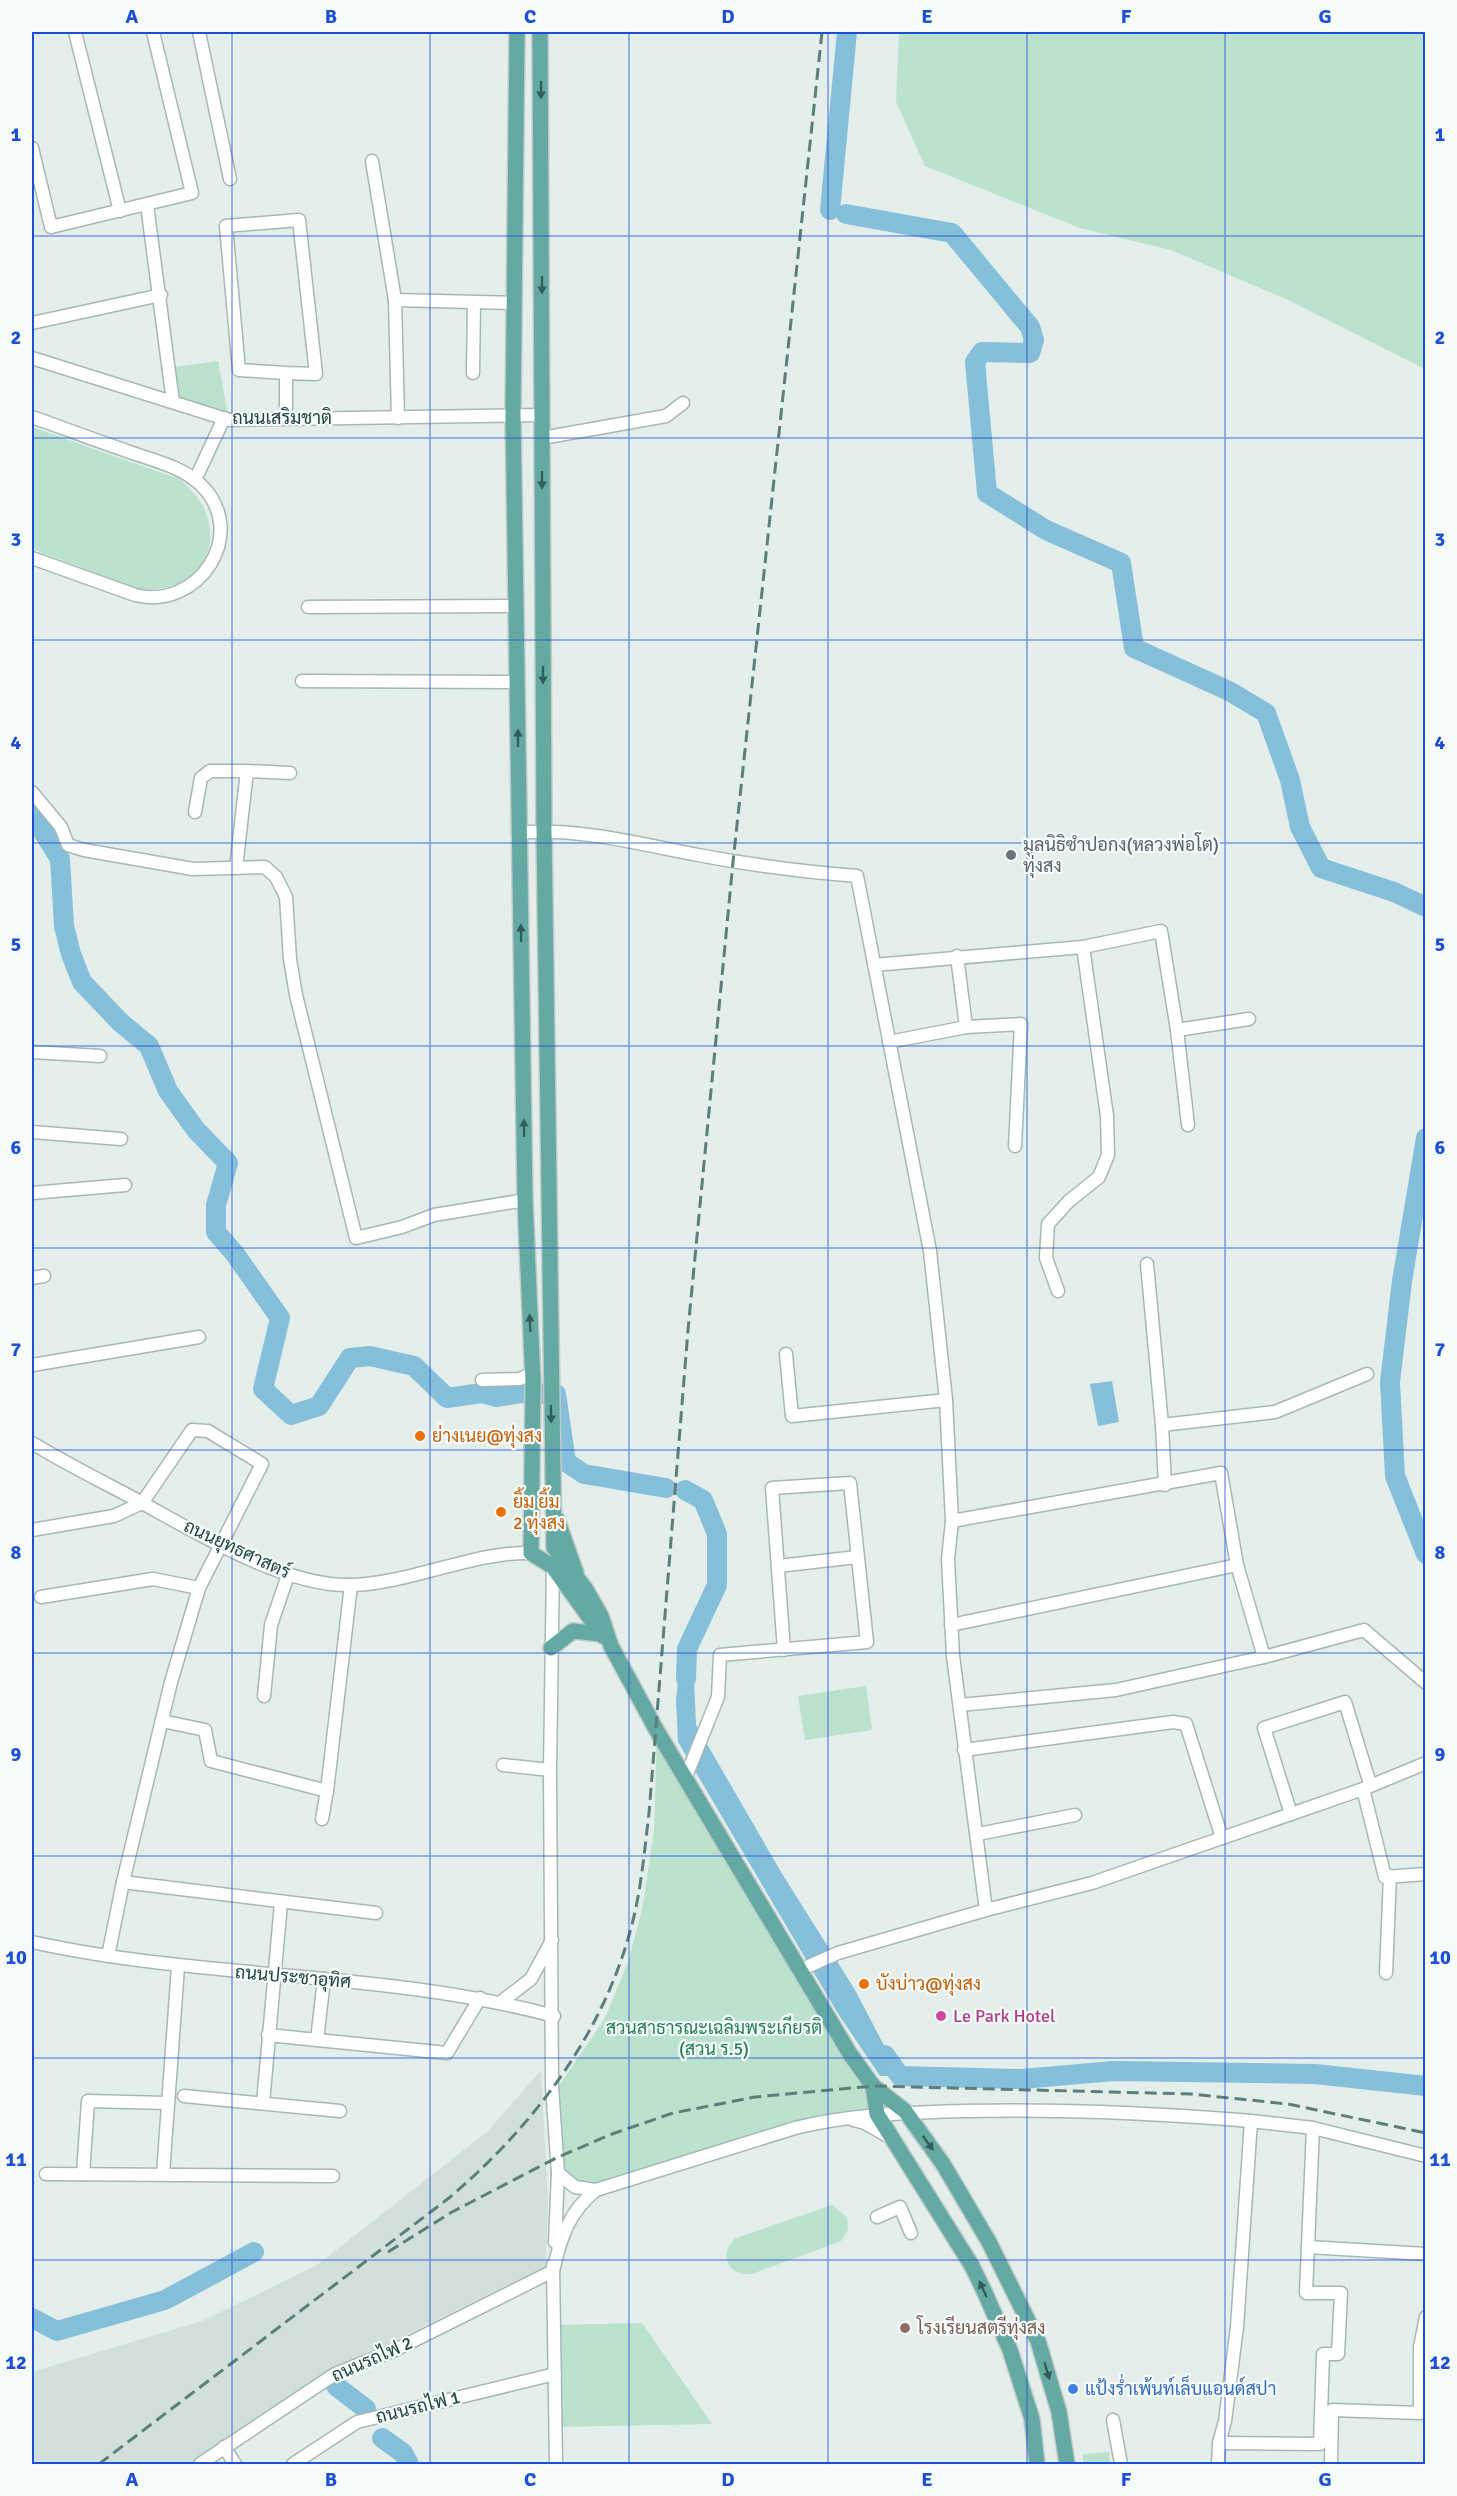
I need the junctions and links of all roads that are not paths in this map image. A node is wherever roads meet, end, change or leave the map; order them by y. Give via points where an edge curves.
1 (75, 32) edge
2 (153, 32) edge
3 (199, 32) edge
4 (517, 32) edge
5 (540, 32) edge
6 (32, 148) edge
7 (372, 161) dead end
8 (230, 179) dead end
9 (147, 205) junction
10 (120, 211) junction
11 (161, 296) junction
12 (395, 300) junction
13 (474, 303) junction
14 (515, 303) junction
15 (32, 323) edge
16 (32, 358) edge
17 (286, 373) junction
18 (473, 373) dead end
19 (173, 402) junction
20 (683, 403) dead end
21 (513, 415) junction
22 (542, 415) junction
23 (32, 417) edge
24 (224, 418) junction
25 (398, 418) junction
26 (286, 419) junction
27 (542, 438) junction
28 (195, 480) junction
29 (32, 558) edge
30 (517, 606) junction
31 (308, 607) dead end
32 (302, 681) dead end
33 (518, 682) junction
34 (246, 771) junction
35 (290, 773) dead end
36 (32, 792) edge
37 (195, 812) dead end
38 (544, 830) junction
39 (518, 833) junction
40 (236, 868) junction
41 (1083, 947) junction
42 (957, 956) junction
43 (874, 965) junction
44 (1249, 1018) dead end
45 (966, 1027) junction
46 (1178, 1030) junction
47 (889, 1042) junction
48 (32, 1052) edge
49 (100, 1056) dead end
50 (1188, 1125) dead end
51 (32, 1132) edge
52 (121, 1139) dead end
53 (1015, 1146) dead end
54 (125, 1185) dead end
55 (32, 1193) edge
56 (525, 1200) junction
57 (1147, 1264) dead end
58 (1058, 1291) dead end
59 (199, 1337) dead end
60 (786, 1354) dead end
61 (32, 1365) edge
62 (1367, 1374) dead end
63 (532, 1377) junction
64 (482, 1380) dead end
65 (946, 1400) junction
66 (1162, 1425) junction
67 (32, 1445) edge
68 (1165, 1485) junction
69 (142, 1503) junction
70 (553, 1508) junction
71 (952, 1521) junction
72 (32, 1530) edge
73 (220, 1544) junction
74 (554, 1548) junction
75 (531, 1553) junction
76 (857, 1557) junction
77 (1237, 1565) junction
78 (778, 1566) junction
79 (553, 1567) junction
80 (288, 1575) junction
81 (577, 1576) junction
82 (351, 1585) junction
83 (199, 1588) junction
84 (41, 1597) dead end
85 (951, 1625) junction
86 (606, 1640) junction
87 (551, 1648) junction
88 (784, 1650) junction
89 (1264, 1657) junction
90 (1425, 1683) edge
91 (264, 1696) dead end
92 (960, 1705) junction
93 (162, 1721) junction
94 (964, 1750) junction
95 (1425, 1763) edge
96 (503, 1765) dead end
97 (550, 1770) junction
98 (686, 1775) junction
99 (1366, 1786) junction
100 (327, 1791) junction
101 (1291, 1814) junction
102 (1075, 1815) dead end
103 (322, 1819) dead end
104 (978, 1834) junction
105 (1222, 1838) junction
106 (1425, 1874) edge
107 (1390, 1876) junction
108 (123, 1881) junction
109 (281, 1903) junction
110 (986, 1910) junction
111 (376, 1913) dead end
112 (553, 1936) junction
113 (32, 1942) edge
114 (108, 1956) junction
115 (178, 1966) junction
116 (804, 1967) junction
117 (1386, 1973) dead end
118 (273, 1976) junction
119 (324, 1979) junction
120 (480, 1998) junction
121 (501, 2002) junction
122 (554, 2016) junction
123 (268, 2035) junction
124 (317, 2040) junction
125 (873, 2086) junction
126 (184, 2096) dead end
127 (167, 2103) junction
128 (263, 2103) junction
129 (340, 2111) dead end
130 (905, 2111) junction
131 (877, 2114) junction
132 (827, 2120) junction
133 (1251, 2121) junction
134 (1313, 2128) junction
135 (892, 2139) junction
136 (1425, 2156) edge
137 (558, 2173) junction
138 (46, 2174) dead end
139 (83, 2174) junction
140 (163, 2174) junction
141 (333, 2176) dead end
142 (596, 2190) junction
143 (877, 2217) dead end
144 (911, 2233) dead end
145 (1308, 2247) junction
146 (1425, 2254) edge
147 (553, 2271) junction
148 (1425, 2317) edge
149 (1423, 2348) edge
150 (555, 2374) junction
151 (1113, 2420) dead end
152 (1219, 2443) junction
153 (224, 2447) junction
154 (200, 2464) edge
155 (235, 2464) edge
156 (293, 2464) edge
157 (556, 2464) edge
158 (1037, 2464) edge
159 (1067, 2464) edge
160 (1121, 2464) edge
161 (1218, 2464) edge
162 (1331, 2464) edge

1 - 10 street
2 - 9 street via 192,193
3 - 8 street
4 - 14 main road
5 -> 22 main road
6 - 10 street via 51,227
7 - 12 street
9 - 10 street
9 - 11 street
11 - 15 street
11 - 19 street
12 - 13 street
12 - 25 street
13 - 14 street
13 - 18 street
14 - 21 main road
16 - 19 street, ถนนเสริมชาติ
17 - 17 street via 239,370 226,226 299,220 316,374
17 - 26 street
19 - 24 street, ถนนเสริมชาติ
20 - 27 street via 666,416
21 - 22 street, ถนนเสริมชาติ
21 - 25 street, ถนนเสริมชาติ
21 - 30 main road
22 - 27 main road
23 - 28 street via 183,472
24 - 26 street, ถนนเสริมชาติ
24 - 28 street
25 - 26 street, ถนนเสริมชาติ
27 -> 38 main road
28 - 29 street via 213,502 219,524 218,546 203,575 177,594 143,597
30 - 31 street
30 - 33 main road
32 - 33 street
39 -> 33 main road
34 - 35 street
34 - 37 street via 210,771 201,778
34 - 40 street
36 - 40 street via 61,827 68,844 84,850 166,866
38 - 39 street
38 - 43 street via 778,870 857,876
38 -> 70 main road
56 -> 39 main road
40 - 56 street via 265,867 276,877 285,897 296,995 356,1238 434,1215
41 - 42 street
41 - 46 street via 1161,931
41 - 58 street via 1107,1116 1108,1155 1099,1177 1048,1224 1046,1258
42 - 43 street
42 - 45 street
43 - 47 street
44 - 46 street
45 - 47 street
45 - 53 street via 1022,1024
46 - 50 street
47 - 65 street via 930,1251
48 - 49 street
51 - 52 street
54 - 55 street
63 -> 56 main road
57 - 66 street
59 - 61 street
60 - 65 street via 792,1416
62 - 66 street via 1275,1412
63 - 64 street
63 - 75 main road
65 - 71 street
66 - 68 street
67 - 69 street, ถนนยุทธศาสตร์
68 - 71 street
68 - 77 street via 1221,1473
69 - 72 street via 114,1516
69 - 73 street, ถนนยุทธศาสตร์
69 - 73 street via 192,1430 208,1431 262,1464
70 - 74 main road
70 - 81 main road
71 - 85 street via 948,1559
73 - 80 street, ถนนยุทธศาสตร์
73 - 83 street
74 - 79 street
74 - 81 main road
75 - 79 main road
75 - 82 street, ถนนยุทธศาสตร์ via 408,1578
76 - 78 street
76 - 78 street via 850,1483 772,1488
76 - 88 street via 867,1642
77 - 85 street
77 - 89 street
78 - 88 street
79 - 86 main road
79 - 87 street
80 - 82 street, ถนนยุทธศาสตร์
80 - 91 street via 271,1625
81 - 86 main road via 601,1616
82 - 100 street
83 - 84 street via 153,1579
83 - 93 street
85 - 92 street
86 - 87 main road via 573,1632
86 - 98 main road
87 - 97 street
88 - 98 street via 720,1655 718,1697
89 - 90 street via 1364,1630
89 - 92 street via 1116,1690
92 - 94 street
93 - 100 street via 205,1730 211,1761
93 - 108 street
94 - 104 street
94 - 105 street via 1173,1722 1186,1724
95 - 99 street
96 - 97 street
97 - 112 street
98 - 116 main road
99 - 101 street
99 - 101 street via 1344,1702 1264,1728
99 - 107 street via 1385,1876
100 - 103 street
101 - 105 street
102 - 104 street
104 - 110 street
105 - 110 street via 1092,1883
106 - 107 street
107 - 117 street
108 - 109 street
108 - 114 street
109 - 111 street
109 - 118 street
110 - 116 street via 838,1953
112 - 121 street via 531,1979
112 - 122 street
113 - 114 street, ถนนประชาอุทิศ
114 - 115 street, ถนนประชาอุทิศ
115 - 118 street, ถนนประชาอุทิศ
115 - 127 street
116 - 125 main road via 850,2054
118 - 119 street, ถนนประชาอุทิศ
118 - 123 street
119 - 120 street, ถนนประชาอุทิศ
119 - 124 street
120 - 121 street, ถนนประชาอุทิศ
120 - 124 street via 447,2053
121 - 122 street, ถนนประชาอุทิศ
122 - 137 street via 553,2118
123 - 124 street
123 - 128 street
125 - 130 main road
125 - 131 main road
126 - 128 street
127 - 139 street via 88,2101
127 - 140 street
128 - 129 street
130 - 131 street
130 - 133 street via 1043,2109
130 -> 159 main road via 943,2164 977,2222 1038,2341 1059,2412
131 - 132 street
131 - 135 main road
132 - 135 street via 865,2123
132 - 142 street
133 - 134 street
133 - 152 street via 1237,2327
134 - 136 street
134 - 145 street
158 -> 135 main road via 1032,2419 1002,2331 972,2266
137 - 142 street via 575,2187
137 - 147 street
138 - 139 street
139 - 140 street
140 - 141 street
142 - 147 street via 574,2210 564,2229
143 - 144 street via 900,2207
145 - 146 street
145 - 152 street via 1306,2293 1341,2294 1338,2354 1323,2354 1320,2444
147 - 150 street
147 - 153 street, ถนนรถไฟ 2 via 395,2350 335,2374
148 - 149 street
149 - 162 street via 1420,2413 1332,2410
150 - 156 street, ถนนรถไฟ 1 via 357,2422
150 - 157 street
151 - 160 street
152 - 161 street
153 - 154 street, ถนนรถไฟ 2
153 - 155 street

